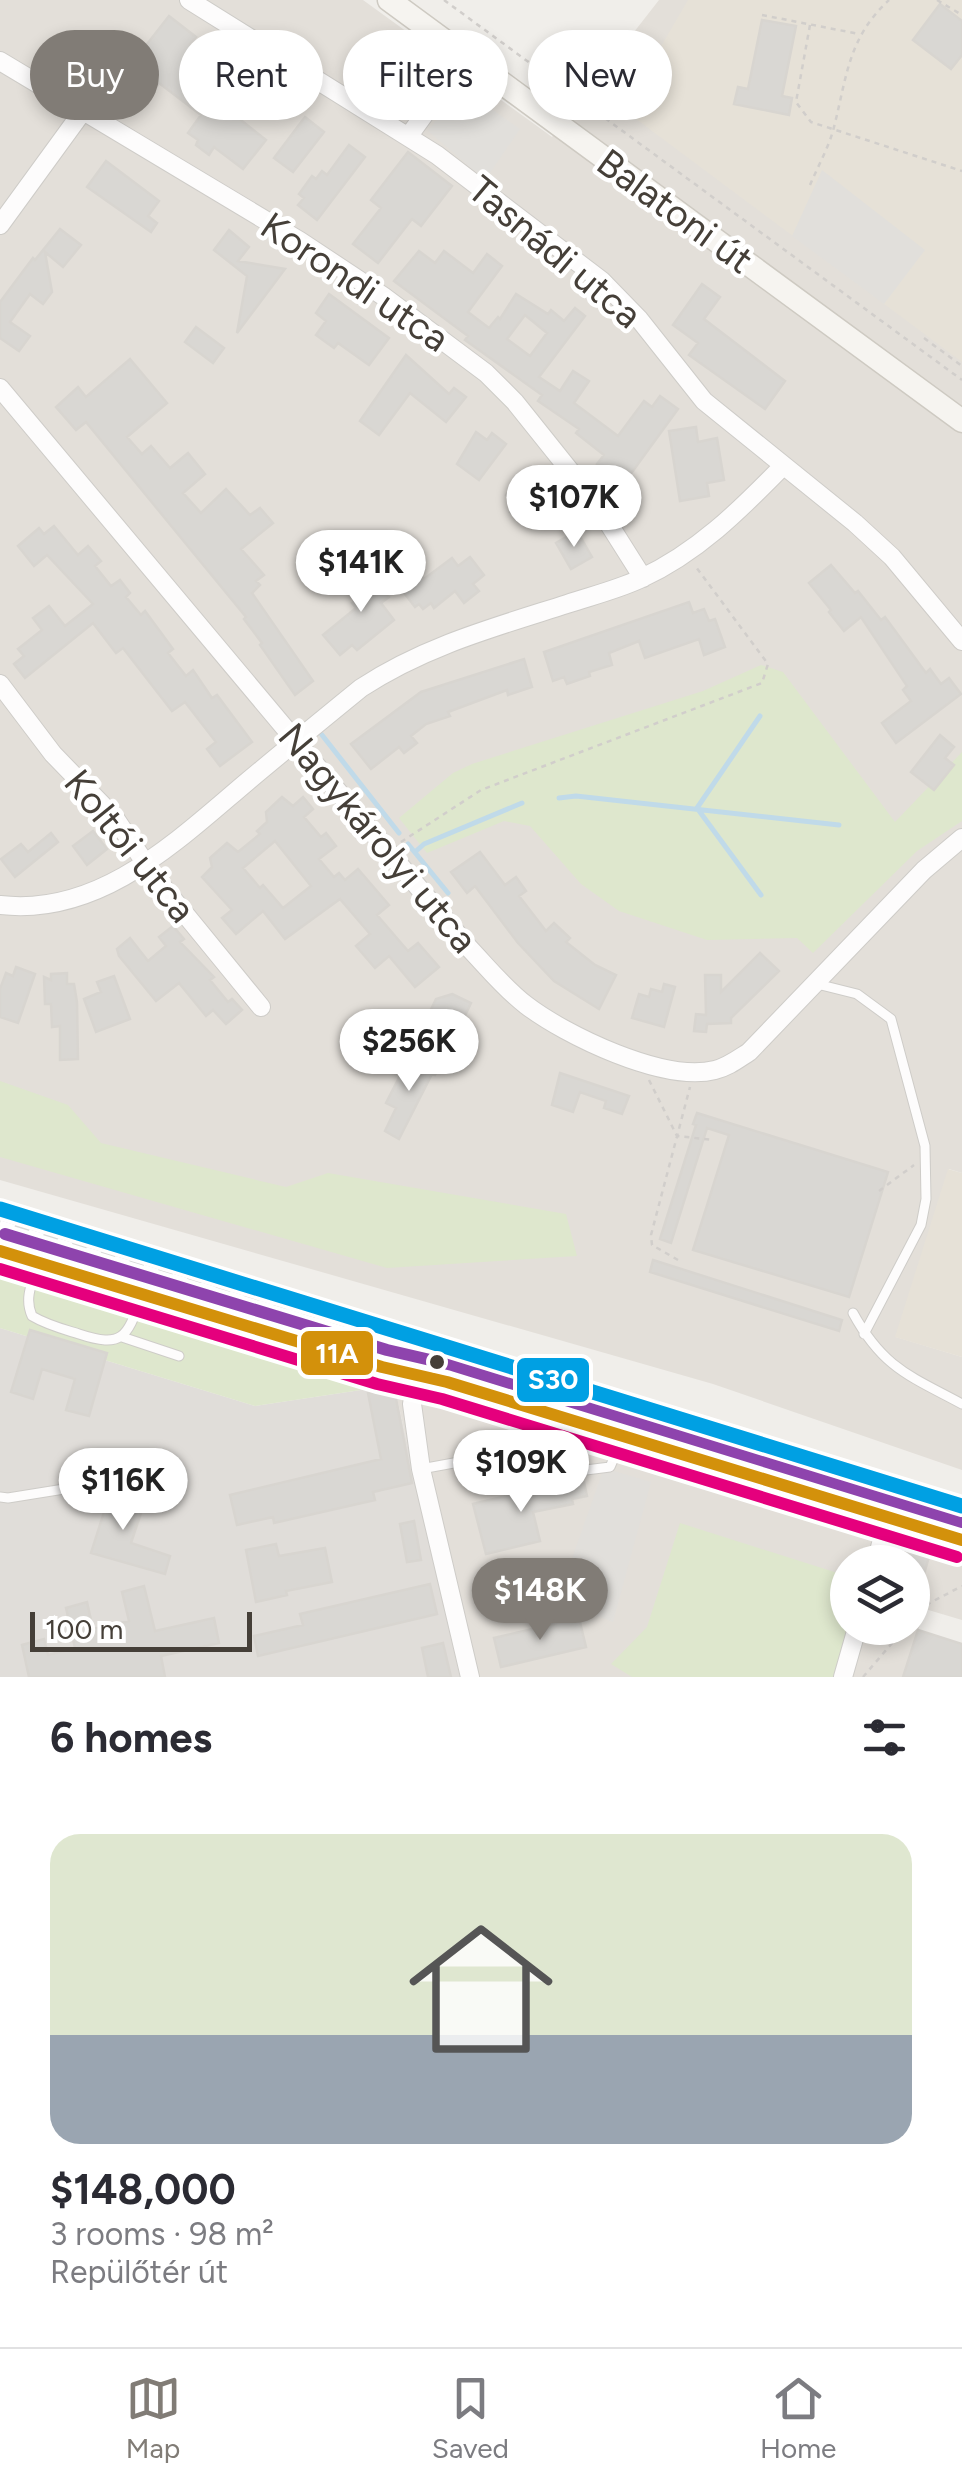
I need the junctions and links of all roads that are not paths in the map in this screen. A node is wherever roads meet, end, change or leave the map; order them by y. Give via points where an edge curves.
1 (188, 0) edge
2 (389, 0) edge
3 (430, 30) edge
4 (0, 61) edge
5 (30, 79) edge
6 (508, 88) edge
7 (76, 120) edge
8 (98, 120) edge
9 (420, 120) edge
10 (408, 137) junction
11 (0, 225) edge
12 (0, 388) edge
13 (962, 421) edge
14 (783, 466) junction
15 (643, 578) junction
16 (962, 642) edge
17 (0, 684) edge
18 (296, 740) junction
19 (962, 838) edge
20 (147, 864) junction
21 (0, 905) edge
22 (814, 984) junction
23 (262, 1007) dead end
24 (0, 1251) edge
25 (39, 1263) junction
26 (142, 1295) junction
27 (853, 1313) dead end
28 (864, 1334) junction
29 (122, 1337) junction
30 (179, 1356) dead end
31 (418, 1376) junction
32 (962, 1404) edge
33 (623, 1437) junction
34 (421, 1469) junction
35 (64, 1489) dead end
36 (0, 1497) edge
37 (888, 1518) junction
38 (962, 1540) edge
39 (881, 1545) edge
40 (853, 1645) edge
41 (470, 1677) edge
42 (843, 1677) edge

1 - 10 street, Tasnádi utca
2 - 3 street, Balatoni út
4 - 5 street, Korondi utca
6 - 13 street, Balatoni út
7 - 11 street
8 - 15 street, Korondi utca via 300,241 486,374 595,502
9 - 10 street
10 - 14 street, Tasnádi utca via 602,281 704,402
12 - 18 street, Nagykárolyi utca
14 - 15 street via 726,524
14 - 16 street, Tasnádi utca via 892,556
15 - 18 street via 422,652 361,688
17 - 20 street, Koltói utca
18 - 20 street
18 - 22 street, Nagykárolyi utca via 470,949 526,1005 574,1036 649,1064 714,1070 749,1052
19 - 22 street, Nagykárolyi utca
20 - 21 street via 68,899
20 - 23 street, Koltói utca
22 - 28 lane via 857,994 891,1018 925,1146 921,1224
24 - 25 street
25 - 26 street
25 - 29 lane via 28,1294 32,1316 104,1342
26 - 29 lane
26 - 31 street
27 - 28 lane
28 - 32 lane via 893,1367
29 - 30 lane
31 - 33 street
31 - 34 street via 412,1404
33 - 34 lane via 610,1467 586,1470 573,1451 546,1446
33 - 37 street
34 - 41 street
35 - 36 lane
37 - 38 street
37 - 39 street
40 - 42 street

